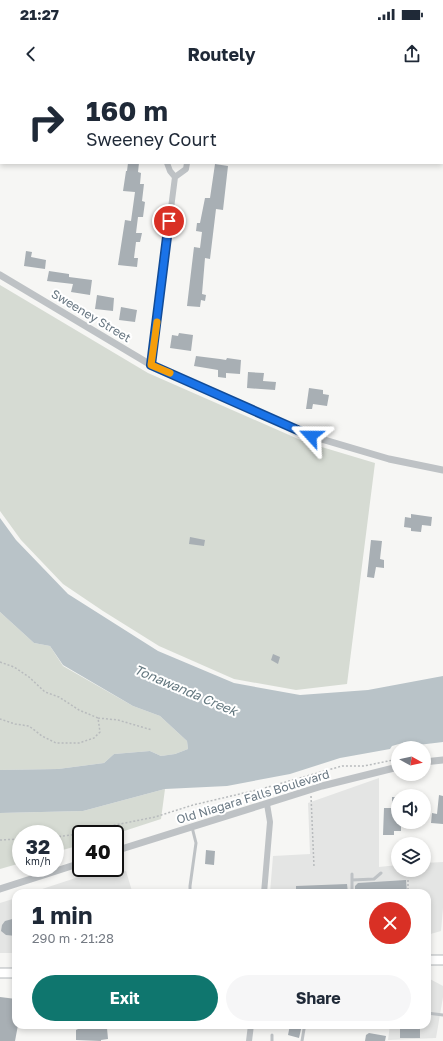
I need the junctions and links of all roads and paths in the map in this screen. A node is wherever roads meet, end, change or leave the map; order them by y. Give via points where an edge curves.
1 (167, 164) edge
2 (187, 164) edge
3 (175, 177) junction
4 (0, 275) edge
5 (151, 365) junction
6 (443, 470) edge
7 (0, 662) edge
8 (98, 718) junction
9 (0, 720) edge
10 (152, 730) dead end
11 (391, 760) edge
12 (443, 760) edge
13 (431, 761) edge
14 (391, 769) edge
15 (310, 795) dead end
16 (267, 804) junction
17 (192, 827) junction
18 (64, 836) edge
19 (12, 839) edge
20 (0, 840) edge
21 (124, 848) edge
22 (72, 866) edge
23 (314, 867) dead end
24 (381, 873) dead end
25 (352, 874) dead end
26 (352, 880) junction
27 (408, 880) dead end
28 (0, 889) edge
29 (190, 889) edge
30 (264, 889) edge
31 (352, 889) edge
32 (408, 889) edge
33 (431, 960) edge
34 (443, 960) edge
35 (0, 973) edge
36 (12, 974) edge
37 (431, 1014) edge
38 (443, 1015) edge
39 (250, 1029) edge
40 (304, 1029) edge
41 (272, 1035) dead end
42 (249, 1041) edge
43 (272, 1041) edge
44 (302, 1041) edge

1 - 3 street
2 - 3 street via 186,169
3 - 5 street
4 - 5 street, Sweeney Street
5 - 6 street, Sweeney Street via 311,436 389,459
7 - 8 path via 29,677 45,692
8 - 9 path via 100,732 94,738 79,744 56,743 29,726
8 - 10 path via 118,720
11 - 18 path via 364,766 342,766 155,817
12 - 13 street
14 - 16 street, Old Niagara Falls Boulevard
15 - 23 path
16 - 17 street, Old Niagara Falls Boulevard
16 - 30 street via 270,822
17 - 21 street, Old Niagara Falls Boulevard
17 - 29 lane via 196,844
19 - 20 path
22 - 28 street
24 - 26 lane via 374,879
25 - 26 lane
26 - 31 lane
27 - 32 path
33 - 34 main road
35 - 36 main road
37 - 38 lane
39 - 42 street
40 - 44 lane
41 - 43 lane

